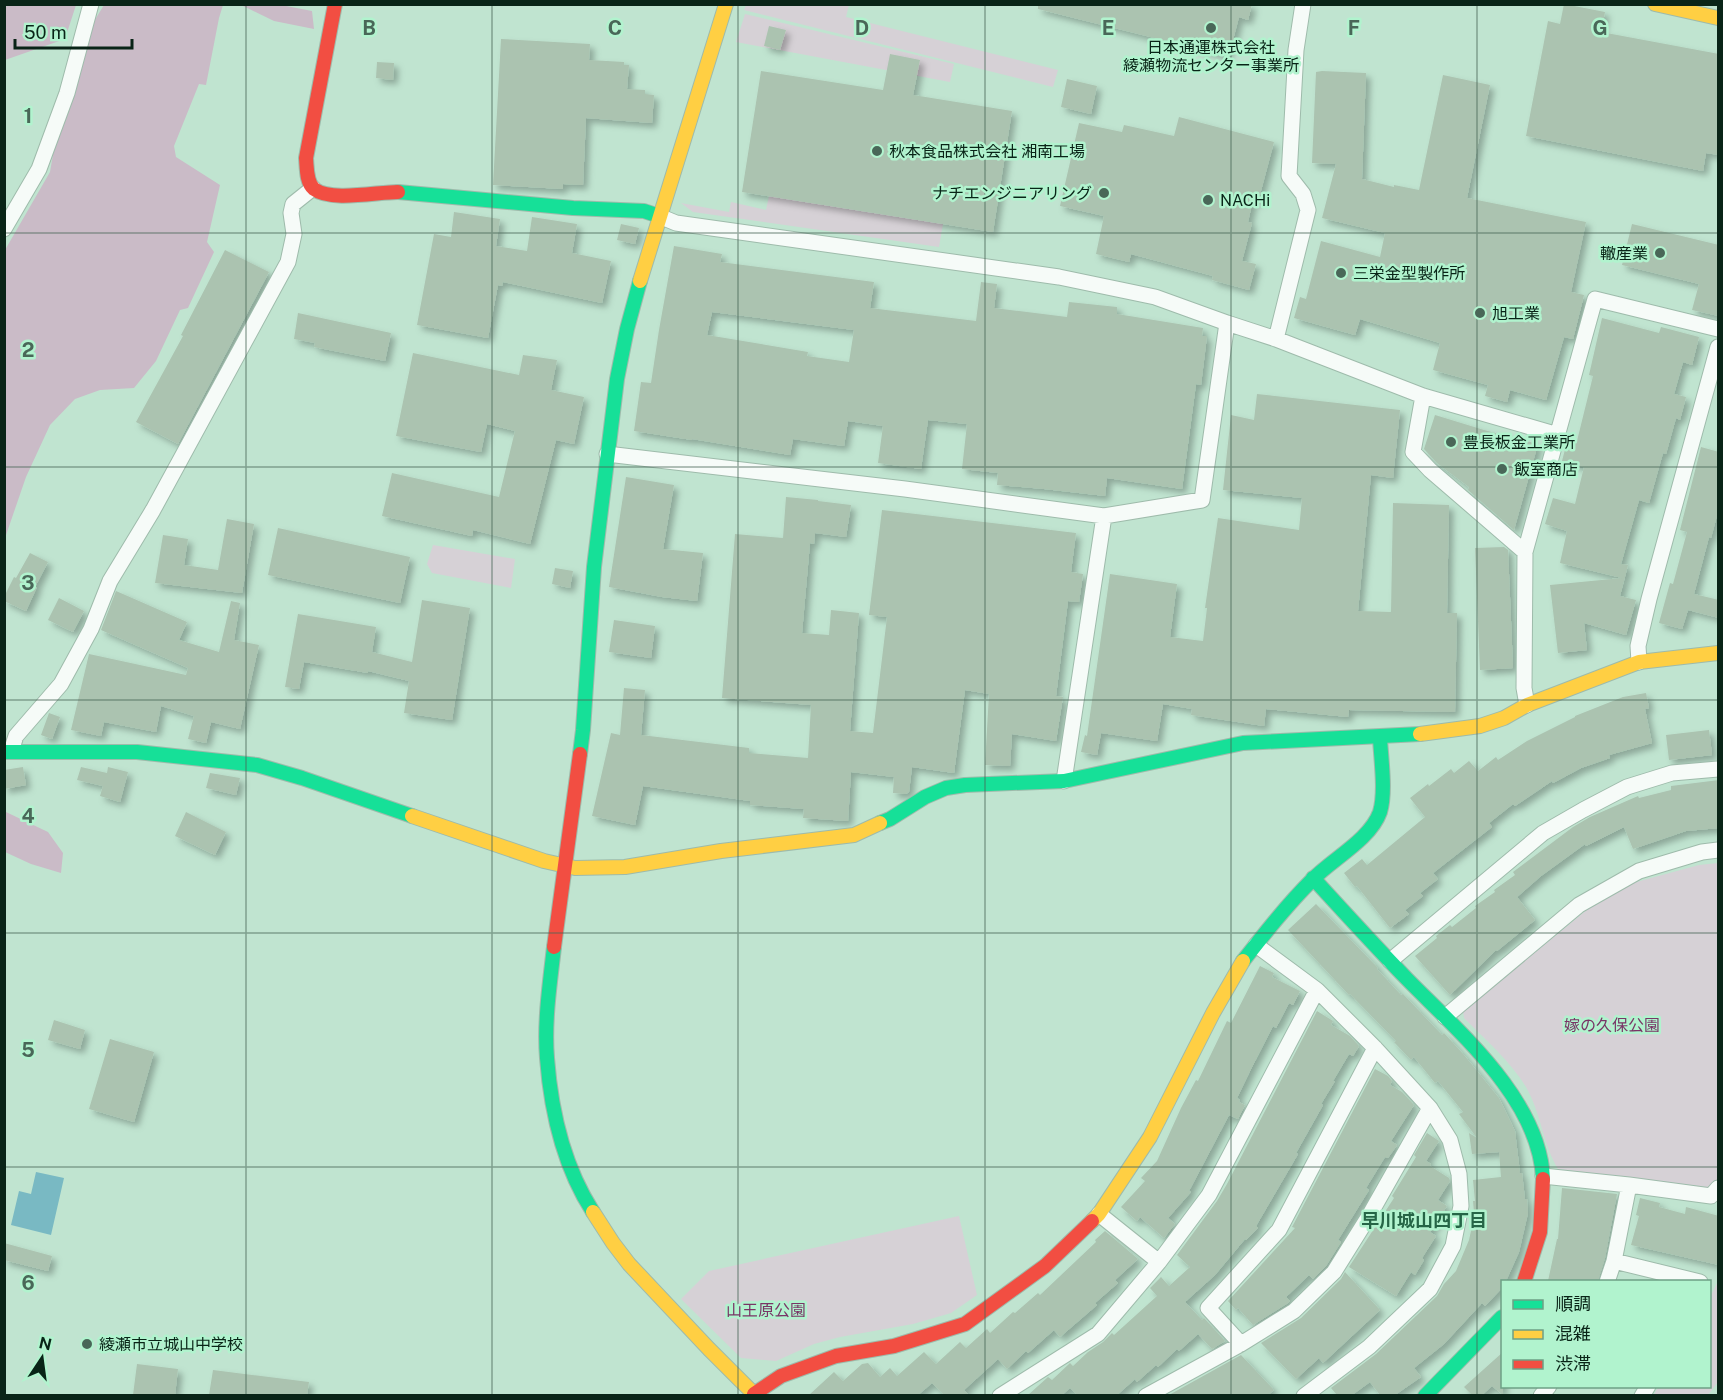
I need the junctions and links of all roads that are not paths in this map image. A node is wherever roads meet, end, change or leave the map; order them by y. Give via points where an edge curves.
1 (91, 4) edge
2 (335, 4) edge
3 (726, 4) edge
4 (1303, 4) edge
5 (1655, 4) edge
6 (1719, 18) edge
7 (313, 188) junction
8 (659, 216) junction
9 (4, 230) edge
10 (1227, 323) junction
11 (1719, 328) edge
12 (1276, 339) junction
13 (1719, 347) edge
14 (1423, 396) junction
15 (1558, 435) junction
16 (607, 454) junction
17 (1104, 516) junction
18 (1525, 552) junction
19 (1719, 652) edge
20 (1640, 662) junction
21 (1527, 705) junction
22 (1380, 738) junction
23 (8, 751) edge
24 (1719, 769) edge
25 (1064, 781) junction
26 (1719, 850) edge
27 (564, 866) junction
28 (1313, 878) junction
29 (1256, 945) junction
30 (1390, 961) junction
31 (1317, 990) junction
32 (1445, 1017) junction
33 (1375, 1048) junction
34 (1430, 1108) junction
35 (1543, 1176) junction
36 (1629, 1185) junction
37 (1719, 1188) edge
38 (1099, 1214) junction
39 (1614, 1261) junction
40 (1159, 1262) junction
41 (1524, 1280) edge
42 (1607, 1280) edge
43 (1696, 1280) edge
44 (1501, 1319) edge
45 (1241, 1344) junction
46 (754, 1395) edge
47 (1000, 1395) edge
48 (1146, 1395) edge
49 (1305, 1395) edge
50 (1425, 1395) edge

1 - 9 street via 67,93 39,169
2 - 7 street via 306,158 307,176
3 - 8 street
4 - 12 street via 1296,50 1289,176 1303,194 1308,210
5 - 6 street
7 - 8 street via 324,194 421,193 644,211
7 - 23 street via 293,204 294,234 288,261 153,510 110,581 91,628 61,684 16,736
8 - 10 street via 676,223 1059,277 1155,297
8 - 16 street via 627,329
10 - 12 street
10 - 17 street via 1202,500
11 - 15 street via 1595,299
12 - 14 street
13 - 20 street via 1649,599 1638,646
14 - 15 street
14 - 18 street via 1413,452
15 - 18 street
16 - 17 street
16 - 27 street via 594,567 583,730
17 - 25 street
18 - 21 street
19 - 20 street
20 - 21 street
21 - 22 street via 1480,726
22 - 25 street via 1243,743
22 - 28 street via 1380,811 1371,829
23 - 27 street via 137,752 257,765
24 - 30 street via 1672,773 1628,787 1573,816 1544,833
25 - 27 street via 946,788 854,835 625,867
26 - 32 street via 1639,871 1580,905
27 - 46 street via 547,1017 547,1057 555,1118 569,1161 585,1199 629,1264
28 - 29 street
28 - 30 street
29 - 31 street
29 - 38 street via 1223,994 1150,1137
30 - 32 street
31 - 33 street
31 - 40 street via 1209,1195
32 - 35 street via 1513,1094 1529,1125
33 - 34 street
33 - 45 street via 1279,1230 1208,1308
34 - 45 street via 1334,1272 1294,1311
34 - 49 street via 1450,1140 1459,1174 1461,1206 1453,1246 1430,1288 1369,1347
35 - 36 street
35 - 41 street via 1540,1236
36 - 37 street via 1711,1196
36 - 39 street
38 - 40 street
38 - 46 street via 1044,1266 964,1324 894,1346 836,1356 781,1376
39 - 42 street
39 - 43 street
40 - 47 street via 1098,1334
44 - 50 street
45 - 48 street

